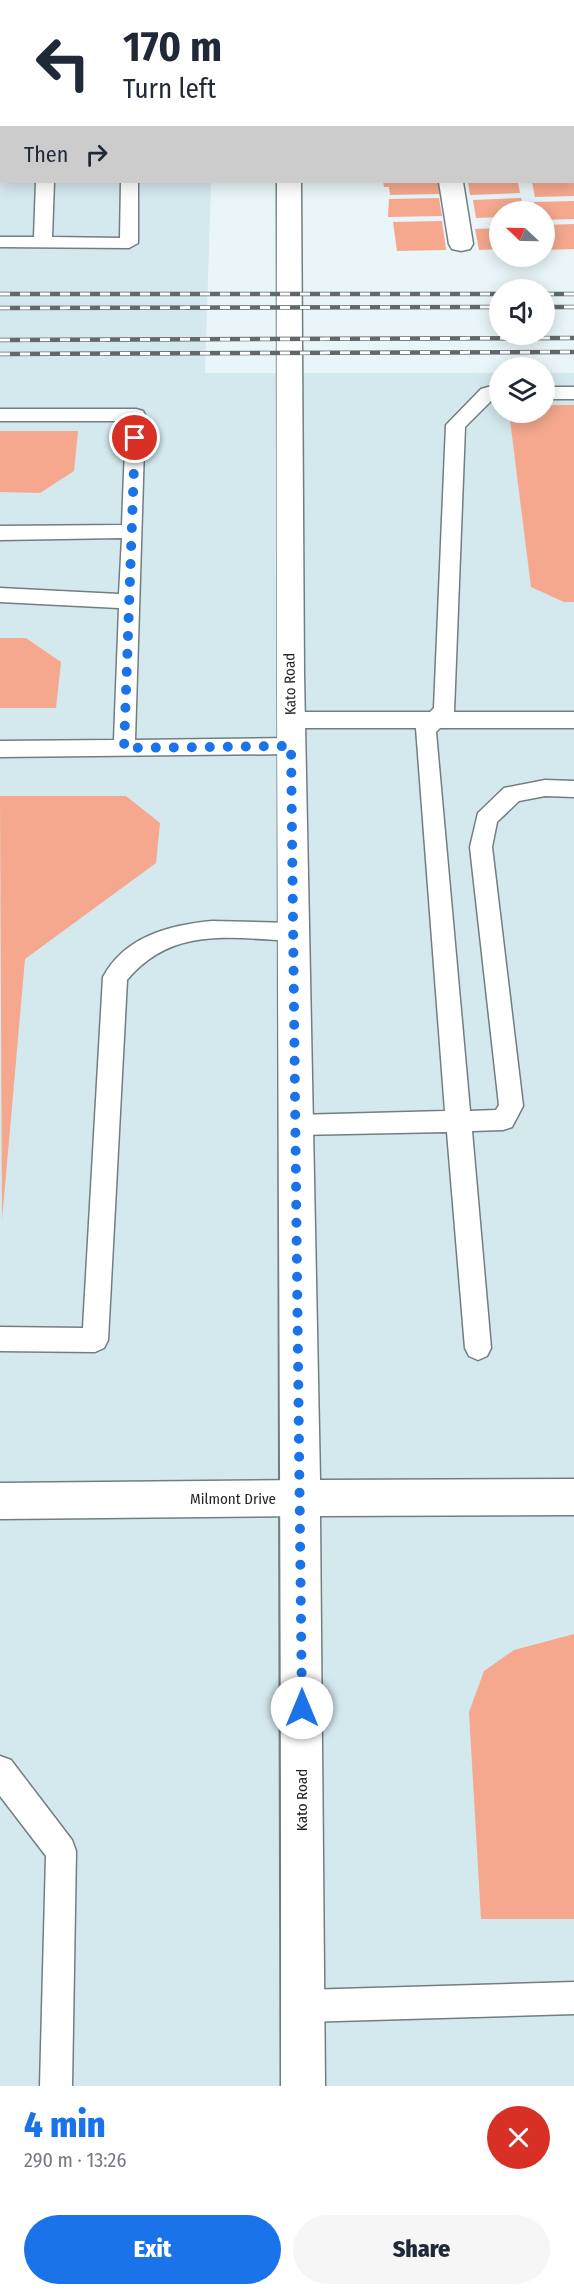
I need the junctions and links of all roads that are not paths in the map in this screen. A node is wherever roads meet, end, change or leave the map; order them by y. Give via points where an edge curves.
1 (45, 183) edge
2 (130, 183) edge
3 (289, 183) edge
4 (451, 183) edge
5 (0, 242) edge
6 (43, 242) junction
7 (461, 244) dead end
8 (489, 393) edge
9 (555, 393) edge
10 (574, 393) edge
11 (0, 415) edge
12 (132, 531) junction
13 (0, 533) edge
14 (0, 595) edge
15 (129, 601) junction
16 (434, 720) junction
17 (574, 720) edge
18 (290, 733) junction
19 (124, 748) junction
20 (0, 749) edge
21 (574, 789) edge
22 (293, 932) junction
23 (457, 1123) junction
24 (296, 1125) junction
25 (0, 1339) edge
26 (478, 1348) dead end
27 (574, 1497) edge
28 (301, 1498) junction
29 (0, 1501) edge
30 (0, 1771) edge
31 (13, 1805) edge
32 (574, 1998) edge
33 (303, 2006) junction
34 (56, 2086) edge
35 (303, 2086) edge

1 - 6 lane
2 - 6 lane via 129,243
3 - 18 street, Kato Road
4 - 7 street
5 - 6 lane
8 - 16 lane via 456,425 445,710
9 - 10 lane
11 - 12 lane via 136,415
12 - 13 lane
12 - 15 lane
14 - 15 lane
15 - 19 lane
16 - 17 lane
16 - 18 lane
16 - 23 lane via 425,730
18 - 19 lane
18 - 22 street, Kato Road
19 - 20 lane
21 - 23 lane via 545,788 512,794 486,819 481,847 512,1106 504,1120
22 - 24 street, Kato Road
22 - 25 lane via 206,929 161,940 138,952 115,977 95,1340
23 - 24 lane
23 - 26 lane
24 - 28 street, Kato Road
27 - 28 street, Milmont Drive
28 - 29 street, Milmont Drive
28 - 33 street, Kato Road
30 - 31 lane
31 - 34 lane via 61,1851
32 - 33 lane
33 - 35 street, Kato Road

